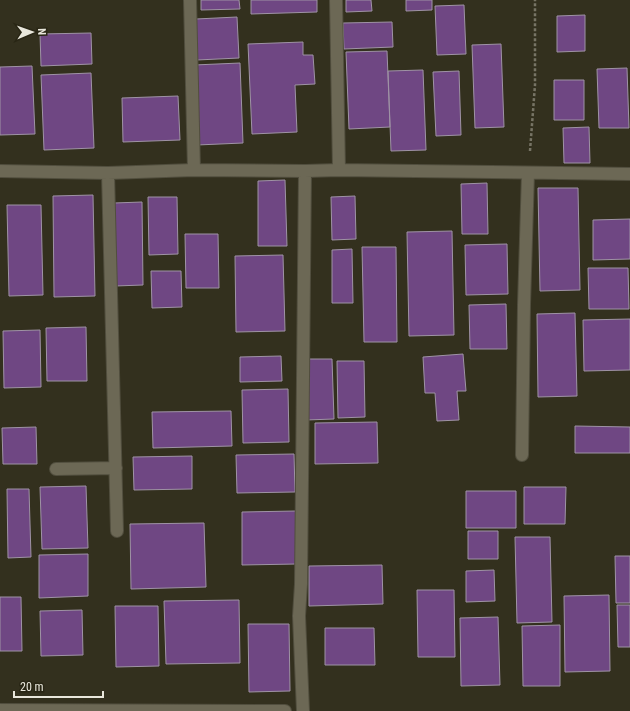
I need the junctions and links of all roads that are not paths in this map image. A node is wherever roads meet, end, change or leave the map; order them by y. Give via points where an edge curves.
1 (190, 0) edge
2 (336, 0) edge
3 (194, 170) junction
4 (339, 170) junction
5 (0, 171) edge
6 (305, 171) junction
7 (108, 173) junction
8 (528, 173) junction
9 (630, 174) edge
10 (522, 455) dead end
11 (116, 468) junction
12 (56, 469) dead end
13 (117, 531) dead end
14 (0, 710) edge
15 (285, 711) edge
16 (303, 711) edge

1 - 3 street
2 - 4 street
3 - 6 street
3 - 7 street
4 - 6 street
4 - 8 street
5 - 7 street
6 - 16 street via 299,616
7 - 11 street
8 - 9 street
8 - 10 street
11 - 12 street
11 - 13 street
14 - 15 street

